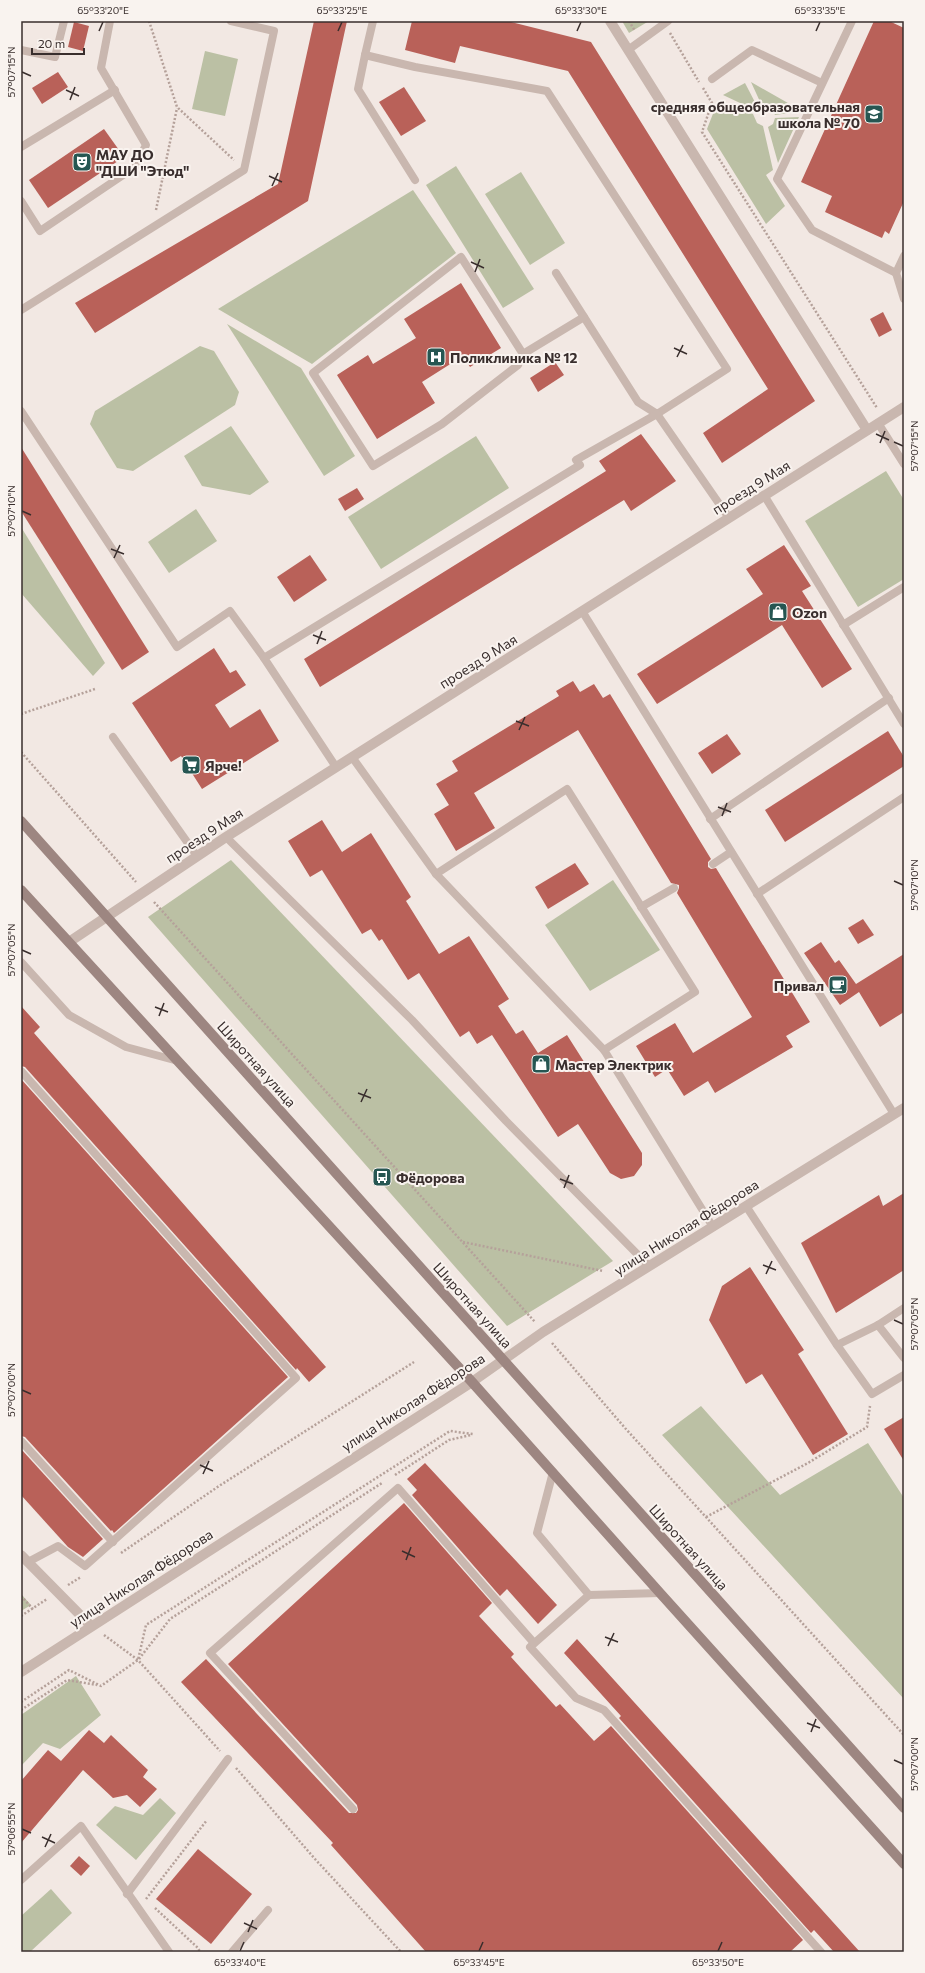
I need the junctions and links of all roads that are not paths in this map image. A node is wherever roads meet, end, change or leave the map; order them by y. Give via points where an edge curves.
1 (64, 21) edge
2 (110, 21) edge
3 (232, 21) edge
4 (373, 21) edge
5 (610, 21) edge
6 (852, 21) edge
7 (666, 22) edge
8 (21, 50) edge
9 (628, 50) junction
10 (365, 55) junction
11 (712, 79) dead end
12 (822, 83) junction
13 (114, 90) junction
14 (21, 147) edge
15 (414, 180) dead end
16 (21, 201) edge
17 (904, 256) edge
18 (556, 272) dead end
19 (896, 273) junction
20 (904, 299) edge
21 (21, 310) edge
22 (584, 317) junction
23 (523, 354) junction
24 (904, 407) edge
25 (21, 411) edge
26 (657, 414) junction
27 (881, 421) junction
28 (867, 430) junction
29 (904, 464) edge
30 (764, 495) junction
31 (729, 518) junction
32 (904, 587) edge
33 (582, 611) junction
34 (843, 625) junction
35 (264, 658) junction
36 (889, 698) junction
37 (904, 724) edge
38 (112, 736) dead end
39 (352, 757) junction
40 (336, 767) junction
41 (904, 797) edge
42 (710, 819) junction
43 (21, 821) edge
44 (226, 837) junction
45 (731, 852) junction
46 (197, 856) junction
47 (713, 864) dead end
48 (436, 874) junction
49 (674, 888) dead end
50 (21, 890) edge
51 (757, 894) junction
52 (642, 907) junction
53 (106, 916) junction
54 (69, 942) junction
55 (21, 962) edge
56 (604, 1050) junction
57 (178, 1061) junction
58 (21, 1071) edge
59 (904, 1108) edge
60 (894, 1114) junction
61 (746, 1206) junction
62 (712, 1228) junction
63 (649, 1266) junction
64 (904, 1308) edge
65 (878, 1325) junction
66 (837, 1345) junction
67 (904, 1358) edge
68 (503, 1359) junction
69 (904, 1375) edge
70 (472, 1382) junction
71 (21, 1441) edge
72 (553, 1472) junction
73 (113, 1542) junction
74 (24, 1558) edge
75 (660, 1594) junction
76 (589, 1595) junction
77 (91, 1626) junction
78 (534, 1643) junction
79 (21, 1672) edge
80 (228, 1759) road end
81 (904, 1808) edge
82 (354, 1809) dead end
83 (904, 1864) edge
84 (21, 1880) edge
85 (127, 1894) junction
86 (268, 1910) dead end
87 (169, 1952) edge
88 (232, 1952) edge
89 (821, 1952) edge

1 - 8 lane via 55,57
2 - 13 lane via 101,68
3 - 21 lane via 274,31 244,170
4 - 10 lane
5 - 9 street
6 - 12 lane
7 - 9 lane
9 - 28 street
10 - 15 lane via 358,89
10 - 26 lane via 415,67 547,91 727,369
11 - 12 lane via 752,50
12 - 19 lane via 777,179 812,230
13 - 14 lane
13 - 16 lane via 146,145 135,167 40,230
17 - 19 lane
18 - 22 lane
19 - 20 lane
22 - 23 lane
22 - 26 lane via 638,402
23 - 23 lane via 518,365 442,424 373,466 313,373 461,257
24 - 27 street, проезд 9 Мая
25 - 35 lane via 177,648 230,611
26 - 31 lane
26 - 35 lane via 576,460 580,465
27 - 28 street, проезд 9 Мая
27 - 29 lane
28 - 30 street, проезд 9 Мая
30 - 31 street, проезд 9 Мая
30 - 34 lane
31 - 33 street, проезд 9 Мая
32 - 34 lane
33 - 39 street, проезд 9 Мая
33 - 42 lane
34 - 36 lane
35 - 40 lane
36 - 37 lane
36 - 42 lane
38 - 46 lane
39 - 40 street, проезд 9 Мая
39 - 48 lane
40 - 44 street, проезд 9 Мая
41 - 51 lane
42 - 45 lane
43 - 53 main road, Широтная улица
44 - 46 street, проезд 9 Мая
44 - 63 lane via 412,1020 506,1121
45 - 47 lane
45 - 51 lane
46 - 53 street, проезд 9 Мая
48 - 52 lane via 567,789
48 - 56 lane
49 - 52 lane
50 - 54 main road
51 - 60 lane
52 - 56 lane via 695,992
53 - 54 street, проезд 9 Мая
53 - 68 main road, Широтная улица
54 - 57 main road
55 - 57 lane via 69,1015 126,1047
56 - 62 lane
57 - 70 main road
58 - 73 lane via 296,1378
59 - 60 street, улица Николая Фёдорова
60 - 61 street, улица Николая Фёдорова
61 - 62 street, улица Николая Фёдорова
61 - 66 lane
62 - 63 street, улица Николая Фёдорова
63 - 68 street, улица Николая Фёдорова
64 - 65 lane
65 - 66 lane
65 - 67 lane
66 - 69 lane via 872,1394
68 - 70 street, улица Николая Фёдорова
68 - 81 main road, Широтная улица
70 - 72 main road
70 - 77 street, улица Николая Фёдорова
71 - 73 lane
72 - 75 main road
72 - 76 lane via 537,1532
73 - 74 lane via 85,1566 58,1546
74 - 77 street
75 - 76 lane
75 - 83 main road
76 - 78 lane
77 - 79 street, улица Николая Фёдорова
78 - 82 lane via 398,1488 210,1653
78 - 89 lane via 530,1648 576,1698 604,1710
80 - 85 lane
84 - 85 lane via 82,1826
85 - 87 lane
86 - 88 lane

